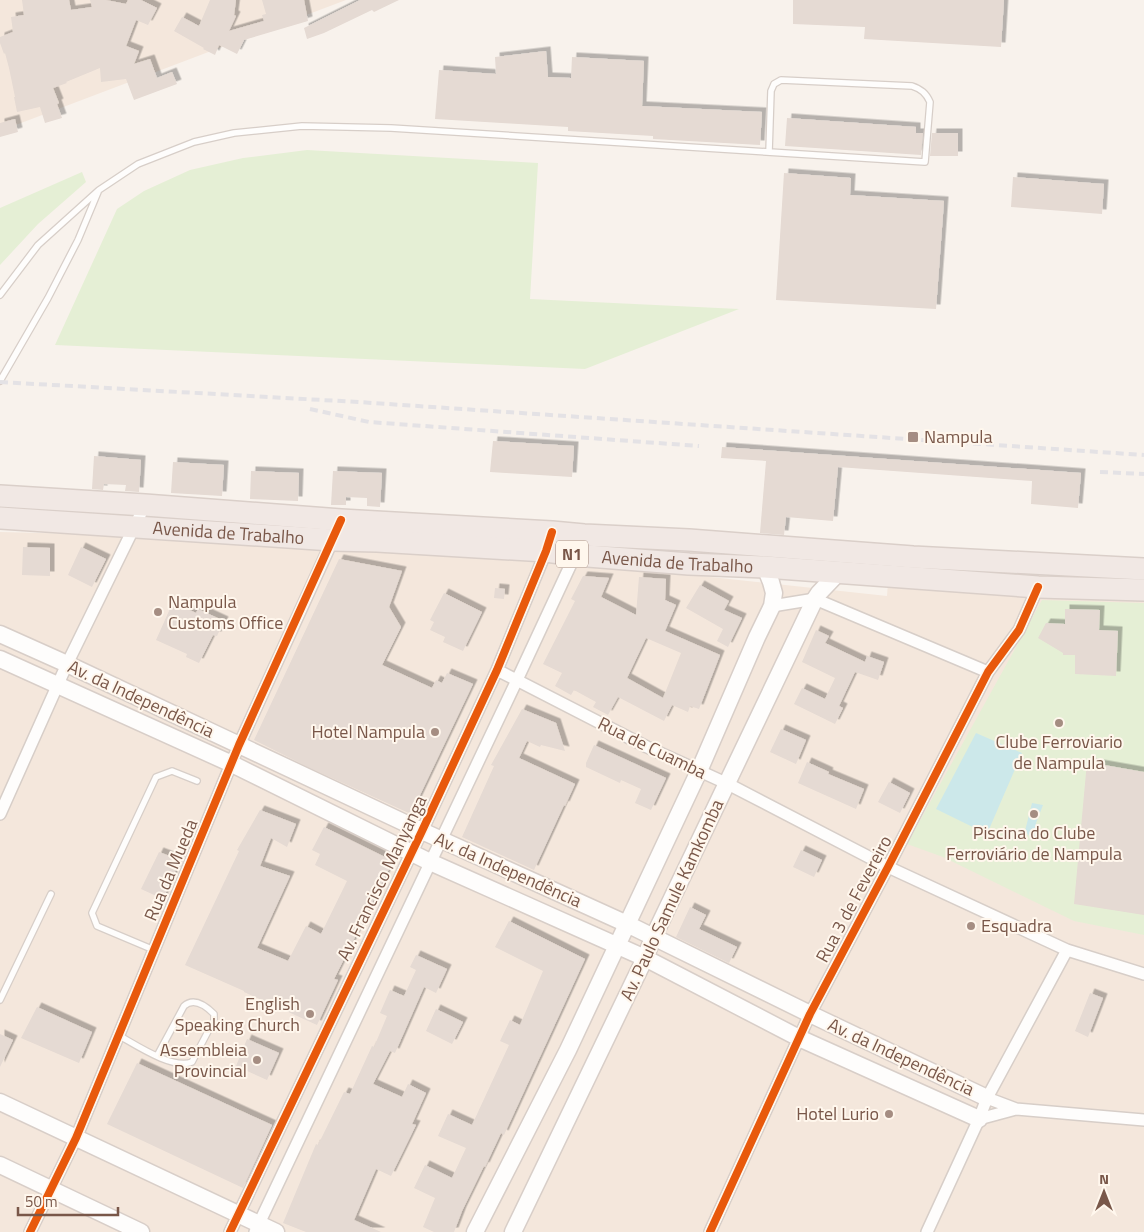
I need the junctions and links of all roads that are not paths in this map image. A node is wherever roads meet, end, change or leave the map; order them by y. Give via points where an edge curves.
1 (768, 152) junction
2 (99, 190) junction
3 (0, 295) edge
4 (0, 381) edge
5 (0, 496) edge
6 (145, 505) junction
7 (0, 518) edge
8 (342, 520) junction
9 (134, 528) junction
10 (584, 535) junction
11 (332, 540) junction
12 (689, 540) junction
13 (549, 542) junction
14 (575, 555) junction
15 (969, 559) junction
16 (689, 564) junction
17 (765, 567) junction
18 (1144, 569) edge
19 (839, 572) junction
20 (968, 582) junction
21 (1038, 588) junction
22 (1144, 590) edge
23 (815, 599) junction
24 (772, 606) junction
25 (0, 634) edge
26 (0, 659) edge
27 (67, 664) junction
28 (497, 670) junction
29 (988, 672) junction
30 (517, 680) junction
31 (57, 685) junction
32 (239, 745) junction
33 (232, 764) junction
34 (698, 771) junction
35 (197, 781) dead end
36 (728, 784) junction
37 (0, 814) edge
38 (422, 831) junction
39 (441, 840) junction
40 (410, 853) junction
41 (430, 862) junction
42 (888, 867) junction
43 (51, 894) dead end
44 (627, 924) junction
45 (653, 938) junction
46 (618, 945) junction
47 (154, 950) junction
48 (1067, 950) junction
49 (645, 958) junction
50 (1144, 974) edge
51 (0, 1000) edge
52 (810, 1014) junction
53 (118, 1036) junction
54 (799, 1038) junction
55 (157, 1056) junction
56 (987, 1098) junction
57 (0, 1102) edge
58 (1016, 1109) junction
59 (979, 1119) junction
60 (1144, 1120) edge
61 (76, 1138) junction
62 (0, 1165) edge
63 (50, 1189) junction
64 (238, 1214) junction
65 (257, 1228) edge
66 (30, 1232) edge
67 (141, 1232) edge
68 (230, 1232) edge
69 (276, 1232) edge
70 (475, 1232) edge
71 (513, 1232) edge
72 (710, 1232) edge
73 (927, 1232) edge

1 - 1 lane via 925,162 930,102 926,94 912,86 781,80 771,91
1 - 2 lane via 391,128 302,126 234,133 194,142 138,164
2 - 3 lane via 38,245
2 - 4 lane via 61,273
5 - 6 highway, Avenida de Trabalho / N1
6 - 8 highway, Avenida de Trabalho / N1
6 - 9 street
7 - 9 highway, Avenida de Trabalho / N1
8 - 11 street, Rua da Mueda
8 - 13 highway, Avenida de Trabalho / N1
9 - 11 highway, Avenida de Trabalho / N1
9 - 27 street
10 - 12 highway, Avenida de Trabalho / N1
10 - 13 highway, Avenida de Trabalho / N1
10 - 14 street, Av. Francisco Manyanga
11 - 13 highway, Avenida de Trabalho / N1
11 - 32 street, Rua da Mueda
12 - 15 highway, Avenida de Trabalho / N1
12 - 16 highway
13 - 14 highway, Avenida de Trabalho / N1
13 - 28 street, Av. Francisco Manyanga
14 - 16 highway, Avenida de Trabalho / N1
14 - 30 street, Av. Francisco Manyanga
15 - 18 highway, Avenida de Trabalho / N1
15 - 20 highway
16 - 17 highway, Avenida de Trabalho / N1
17 - 19 highway, Avenida de Trabalho / N1
17 - 24 main road, Av. Paulo Samule Kamkomba via 774,593
19 - 20 highway, Avenida de Trabalho / N1
19 - 23 main road, Av. Paulo Samule Kamkomba
20 - 21 highway, Avenida de Trabalho / N1
21 - 22 highway, Avenida de Trabalho / N1
21 - 29 street, Rua 3 de Fevereiro via 1019,630
23 - 24 street
23 - 29 street
23 - 36 main road, Av. Paulo Samule Kamkomba
24 - 34 main road, Av. Paulo Samule Kamkomba
25 - 27 main road, Av. da Independência
26 - 31 main road, Av. da Independência
27 - 31 street
27 - 32 main road, Av. da Independência
28 - 30 street, Rua de Cuamba
28 - 38 street, Av. Francisco Manyanga
29 - 42 street, Rua 3 de Fevereiro
30 - 34 street, Rua de Cuamba
30 - 39 street, Av. Francisco Manyanga
31 - 33 main road, Av. da Independência
31 - 37 street
32 - 33 street, Rua da Mueda
32 - 38 main road, Av. da Independência
33 - 40 main road, Av. da Independência
33 - 47 street, Rua da Mueda
34 - 36 street, Rua de Cuamba
34 - 44 main road, Av. Paulo Samule Kamkomba
35 - 47 lane via 172,771 156,777 92,913 97,926
36 - 42 street, Rua de Cuamba
36 - 45 main road, Av. Paulo Samule Kamkomba
38 - 39 main road, Av. da Independência
38 - 40 street, Av. Francisco Manyanga
39 - 41 street, Av. Francisco Manyanga
39 - 44 main road, Av. da Independência
40 - 41 main road, Av. da Independência
40 - 64 street, Av. Francisco Manyanga
41 - 46 main road, Av. da Independência
41 - 65 street, Av. Francisco Manyanga
42 - 48 street, Rua de Cuamba
42 - 52 street, Rua 3 de Fevereiro
43 - 51 lane
44 - 45 main road, Av. da Independência
44 - 46 main road, Av. Paulo Samule Kamkomba
45 - 49 main road, Av. Paulo Samule Kamkomba
45 - 52 main road, Av. da Independência
46 - 49 main road, Av. da Independência
46 - 70 main road, Av. Paulo Samule Kamkomba
47 - 53 street, Rua da Mueda
48 - 50 street, Rua de Cuamba
48 - 56 street
49 - 54 main road, Av. da Independência
49 - 71 main road, Av. Paulo Samule Kamkomba
52 - 54 street, Rua 3 de Fevereiro
52 - 56 main road, Av. da Independência
53 - 55 lane
53 - 61 street, Rua da Mueda
54 - 59 main road, Av. da Independência
54 - 72 street, Rua 3 de Fevereiro
55 - 55 lane via 188,1002 208,1008 214,1014 192,1062 176,1063
56 - 58 street
56 - 59 street
57 - 61 main road
58 - 59 street
58 - 60 street
59 - 73 street
61 - 63 street, Rua da Mueda
61 - 64 main road
62 - 63 main road
63 - 66 street, Rua da Mueda
63 - 67 main road
64 - 65 main road
64 - 68 street, Av. Francisco Manyanga
65 - 69 main road

